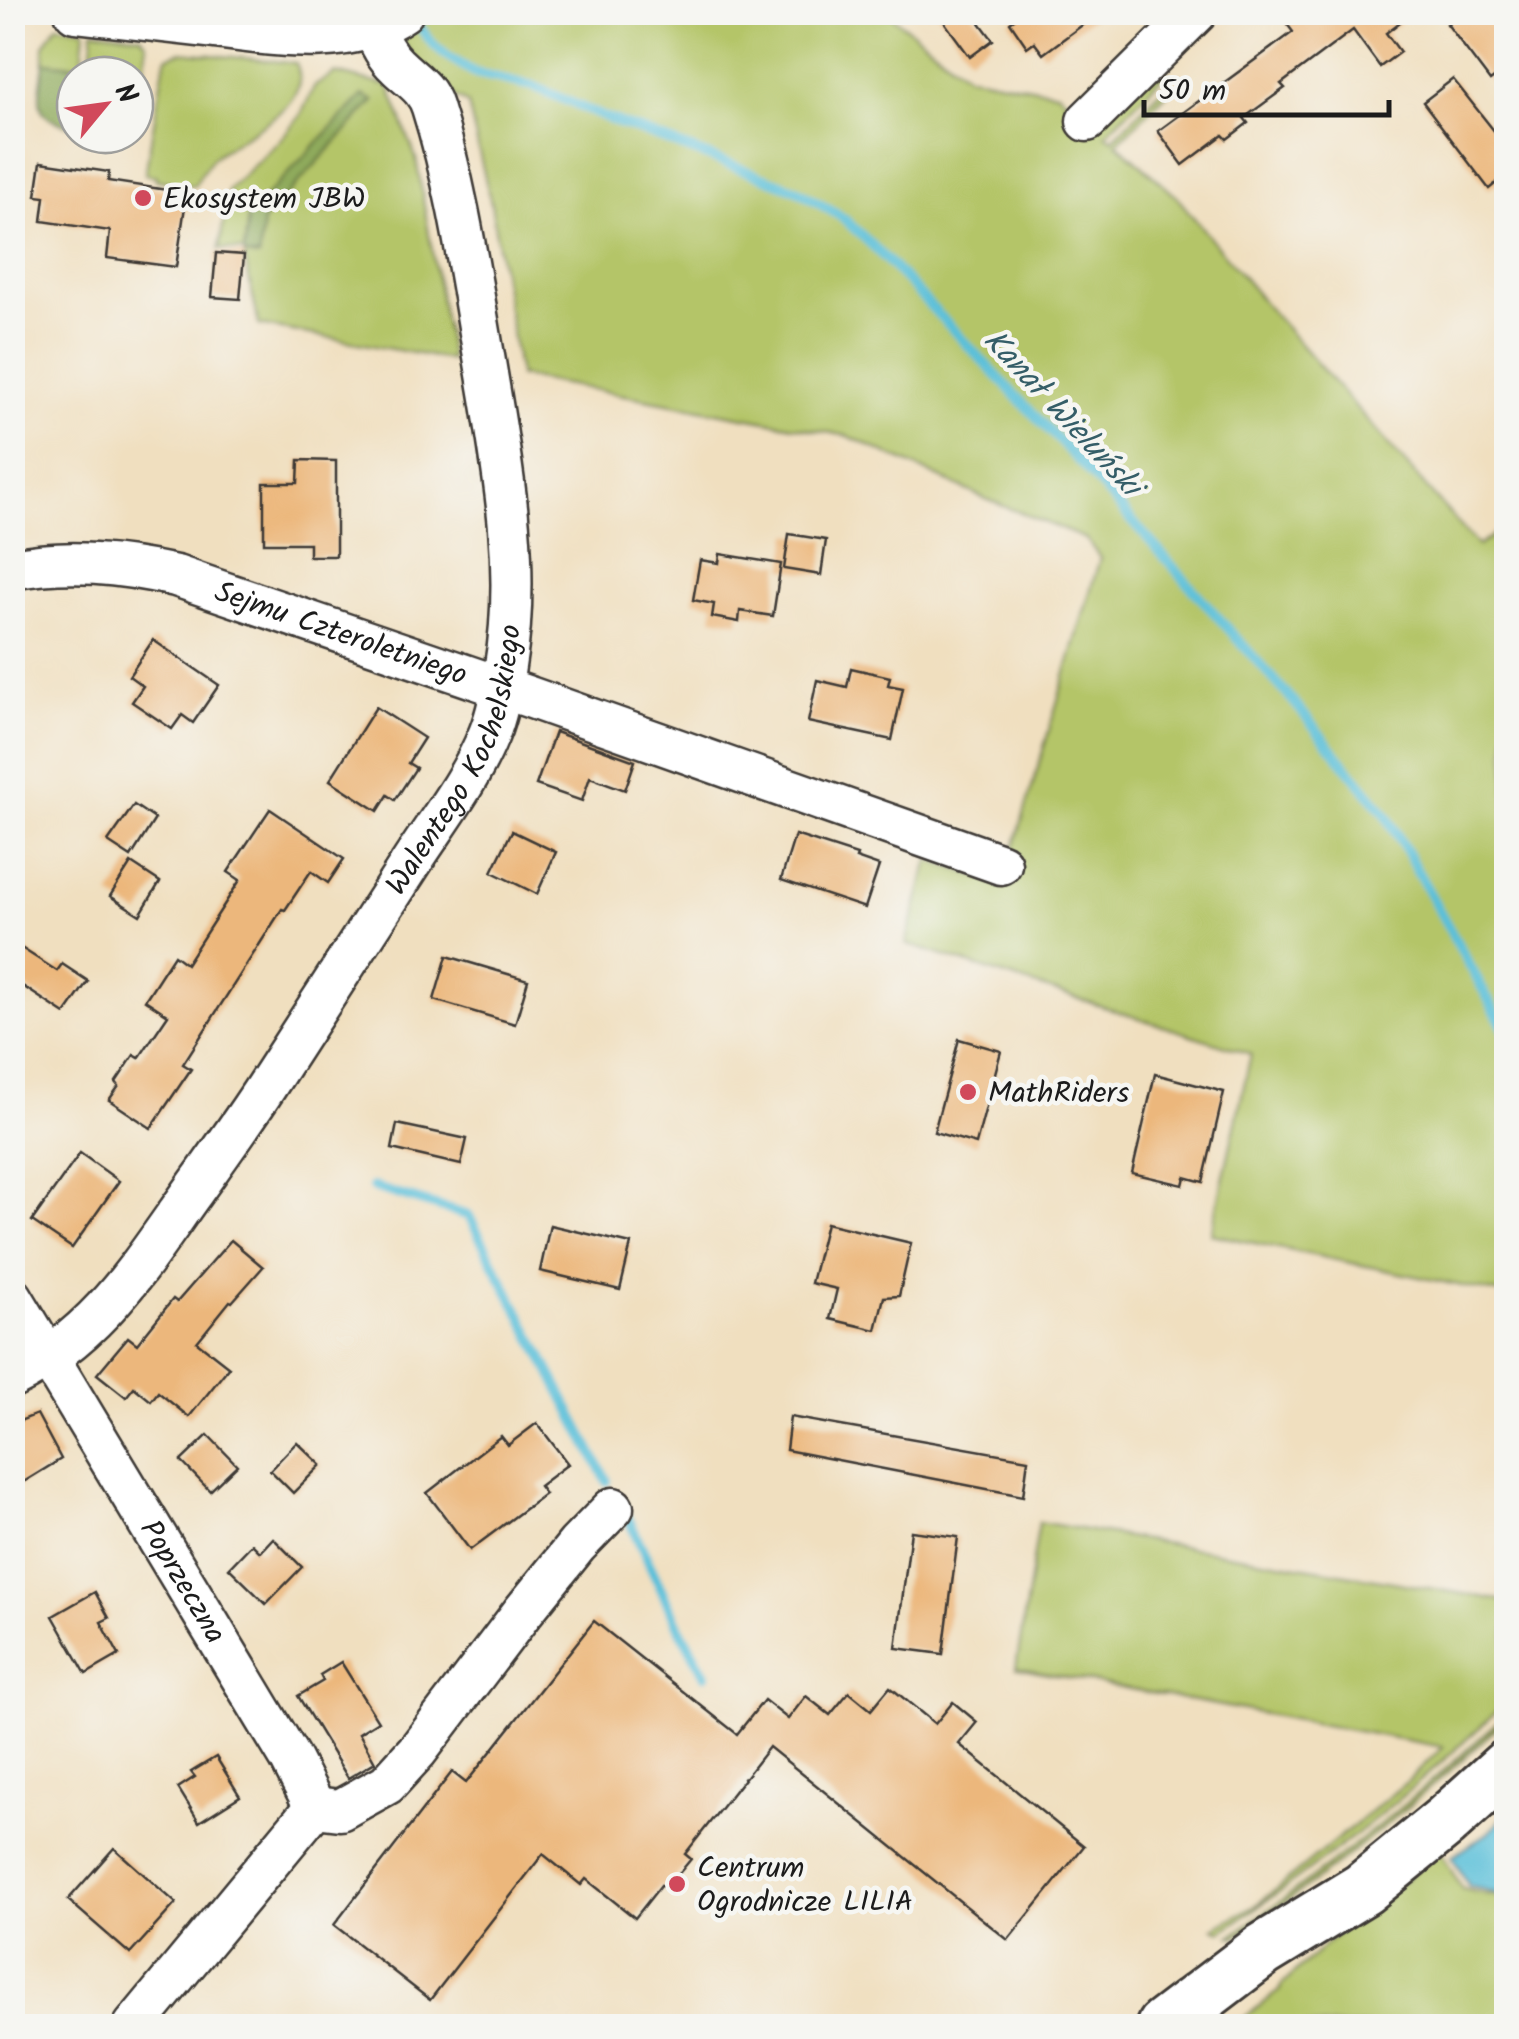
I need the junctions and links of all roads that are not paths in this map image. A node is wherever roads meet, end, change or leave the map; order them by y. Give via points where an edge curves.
1 (75, 12) edge
2 (1196, 12) edge
3 (388, 20) edge
4 (1087, 121) dead end
5 (12, 569) edge
6 (502, 688) junction
7 (1001, 864) dead end
8 (12, 1297) edge
9 (50, 1357) junction
10 (12, 1378) edge
11 (614, 1508) dead end
12 (1506, 1767) edge
13 (315, 1808) junction
14 (1363, 1889) junction
15 (134, 2026) edge
16 (1164, 2026) edge
17 (1219, 2026) edge

1 - 3 street via 300,35 339,34
2 - 4 street
3 - 6 street, Walentego Kochelskiego via 384,52 430,101 444,148 490,393 509,531 512,610
5 - 6 street, Sejmu Czteroletniego via 80,562 176,576
6 - 7 street, Sejmu Czteroletniego
6 - 9 street, Walentego Kochelskiego via 474,765 260,1097 108,1305
8 - 9 street
9 - 10 street, Walentego Kochelskiego
9 - 13 street, Poprzeczna
11 - 13 street via 576,1545 387,1784 340,1810
12 - 14 main road
13 - 15 street
14 - 16 main road via 1263,1950
14 - 17 main road via 1285,1971

